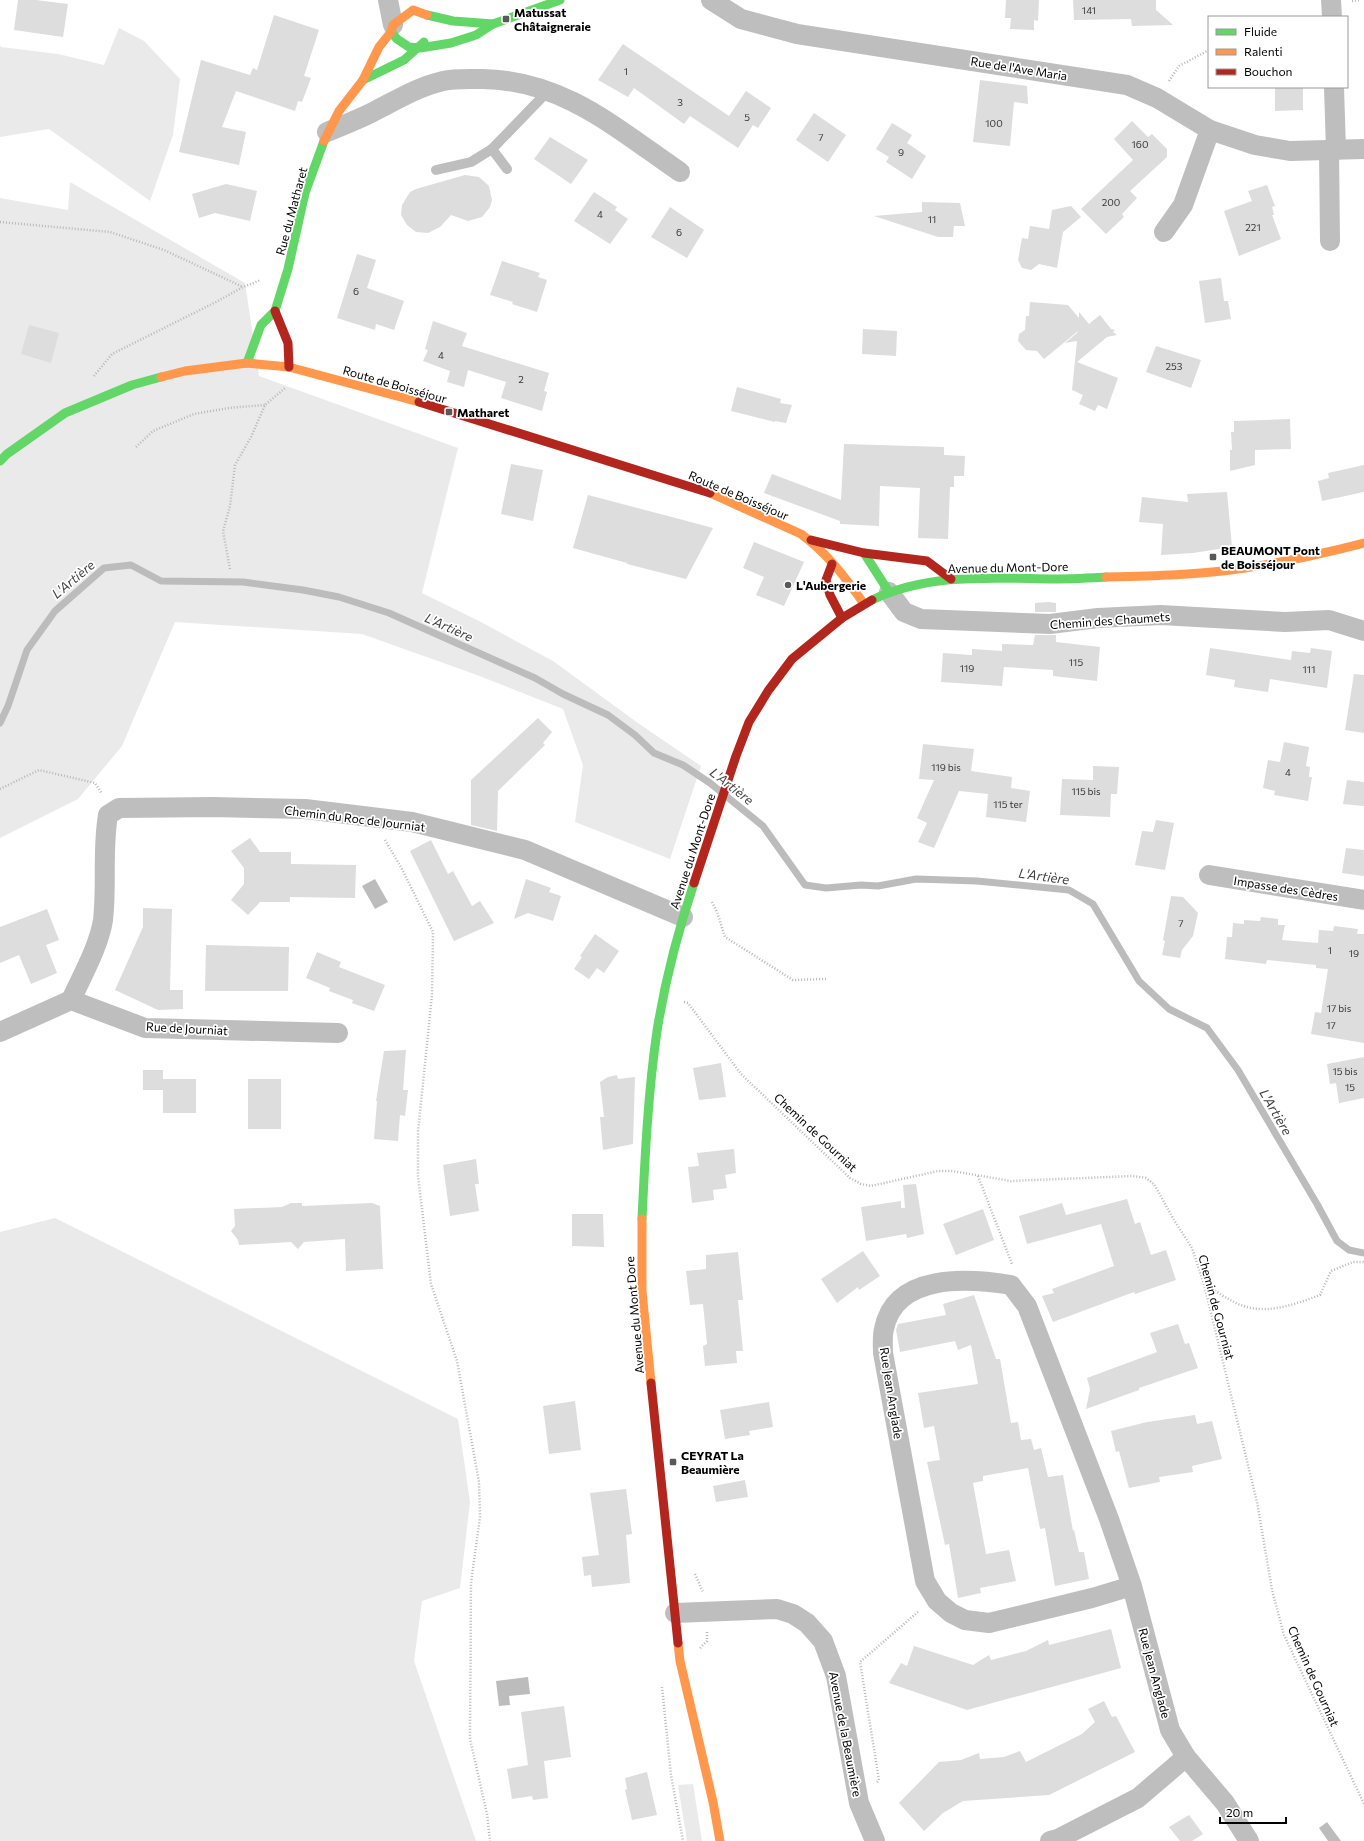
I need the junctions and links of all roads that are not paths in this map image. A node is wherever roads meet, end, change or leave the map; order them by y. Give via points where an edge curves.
1 (388, 0) edge
2 (560, 0) edge
3 (712, 0) edge
4 (1331, 0) edge
5 (420, 13) edge
6 (1332, 16) edge
7 (493, 24) junction
8 (392, 29) junction
9 (428, 37) dead end
10 (420, 48) junction
11 (363, 80) junction
12 (1334, 88) edge
13 (549, 90) junction
14 (1210, 130) junction
15 (327, 132) junction
16 (1364, 148) edge
17 (492, 149) junction
18 (1333, 150) junction
19 (508, 169) dead end
20 (436, 170) dead end
21 (680, 172) dead end
22 (1164, 232) dead end
23 (1330, 241) dead end
24 (275, 311) junction
25 (247, 363) junction
26 (289, 367) junction
27 (0, 461) edge
28 (811, 540) junction
29 (1364, 543) edge
30 (864, 553) junction
31 (832, 564) junction
32 (950, 579) junction
33 (889, 592) junction
34 (864, 604) junction
35 (842, 618) junction
36 (1364, 630) edge
37 (1209, 875) dead end
38 (1364, 900) edge
39 (683, 917) junction
40 (664, 992) joint
41 (70, 1000) junction
42 (0, 1032) edge
43 (338, 1033) dead end
44 (1132, 1586) junction
45 (675, 1613) junction
46 (1186, 1757) junction
47 (720, 1841) edge
48 (875, 1841) edge
49 (1050, 1841) edge
50 (1249, 1841) edge

1 - 8 street
2 - 7 street, Rue du Matharet
3 - 14 street, Rue de l'Ave Maria via 741,19 797,34 1127,85 1157,98
4 - 6 street
5 - 7 street, Rue du Matharet via 453,21
5 - 8 street, Rue du Matharet
7 - 10 street, Rue du Matharet via 476,35 451,43
8 - 10 street, Rue du Matharet via 397,39 409,47
8 - 11 street, Rue du Matharet via 379,47
9 - 10 street, Rue du Matharet
10 - 11 street, Rue du Matharet via 399,64
11 - 15 street, Rue du Matharet via 339,111
12 - 18 street
13 - 15 street via 497,79 444,80 419,88
13 - 17 lane
13 - 21 street via 592,111
14 - 18 street, Rue de l'Ave Maria via 1255,145 1283,150
14 - 22 street via 1183,206
15 - 24 street, Rue du Matharet via 305,193 288,269
16 - 18 street, Rue de l'Ave Maria
17 - 19 lane
17 - 20 lane via 471,162
18 - 23 street
24 - 25 street, Rue du Matharet via 261,326
24 - 26 street via 288,343
25 - 26 street, Route de Boisséjour
25 - 27 street, Route de Boisséjour via 185,371 132,384 65,413
26 - 28 street, Route de Boisséjour via 403,397 700,490
28 - 30 street, Route de Boisséjour
28 - 31 street, Route de Boisséjour
29 - 32 street, Avenue du Mont-Dore via 1296,560 1181,575
30 - 32 street, Route de Boisséjour via 927,561
30 - 33 street
31 - 34 street, Route de Boisséjour via 850,583
31 - 35 street via 826,580 830,596
32 - 33 street, Avenue du Mont-Dore
33 - 34 street, Avenue du Mont-Dore
33 - 36 street, Chemin des Chaumets via 904,612 921,619 1050,624 1098,618 1161,615 1285,622 1329,620
34 - 35 street, Avenue du Mont-Dore
35 - 39 street, Avenue du Mont-Dore via 792,659 768,690 749,722 711,827
37 - 38 street, Impasse des Cèdres
39 - 40 street, Avenue du Mont-Dore
39 - 41 street, Chemin du Roc de Journiat via 525,850 412,822 304,809 119,808 108,815 105,831 106,889 102,922 92,952
40 - 45 street, Avenue du Mont Dore via 654,1054 645,1145 640,1246 642,1291
41 - 42 street
41 - 43 street, Rue de Journiat via 145,1028
44 - 44 street, Rue Jean Anglade via 1027,1306 1011,1285 980,1280 929,1284 909,1292 893,1306 884,1328 883,1353 925,1581 937,1601 951,1613 965,1620 989,1623
44 - 46 street, Rue Jean Anglade via 1170,1730
45 - 47 street, Avenue du Mont Dore via 680,1660 714,1802
45 - 48 street, Avenue de la Beaumière via 777,1609 793,1614 807,1624 823,1642 836,1676 859,1803
46 - 49 street via 1138,1798
46 - 50 street via 1225,1803

